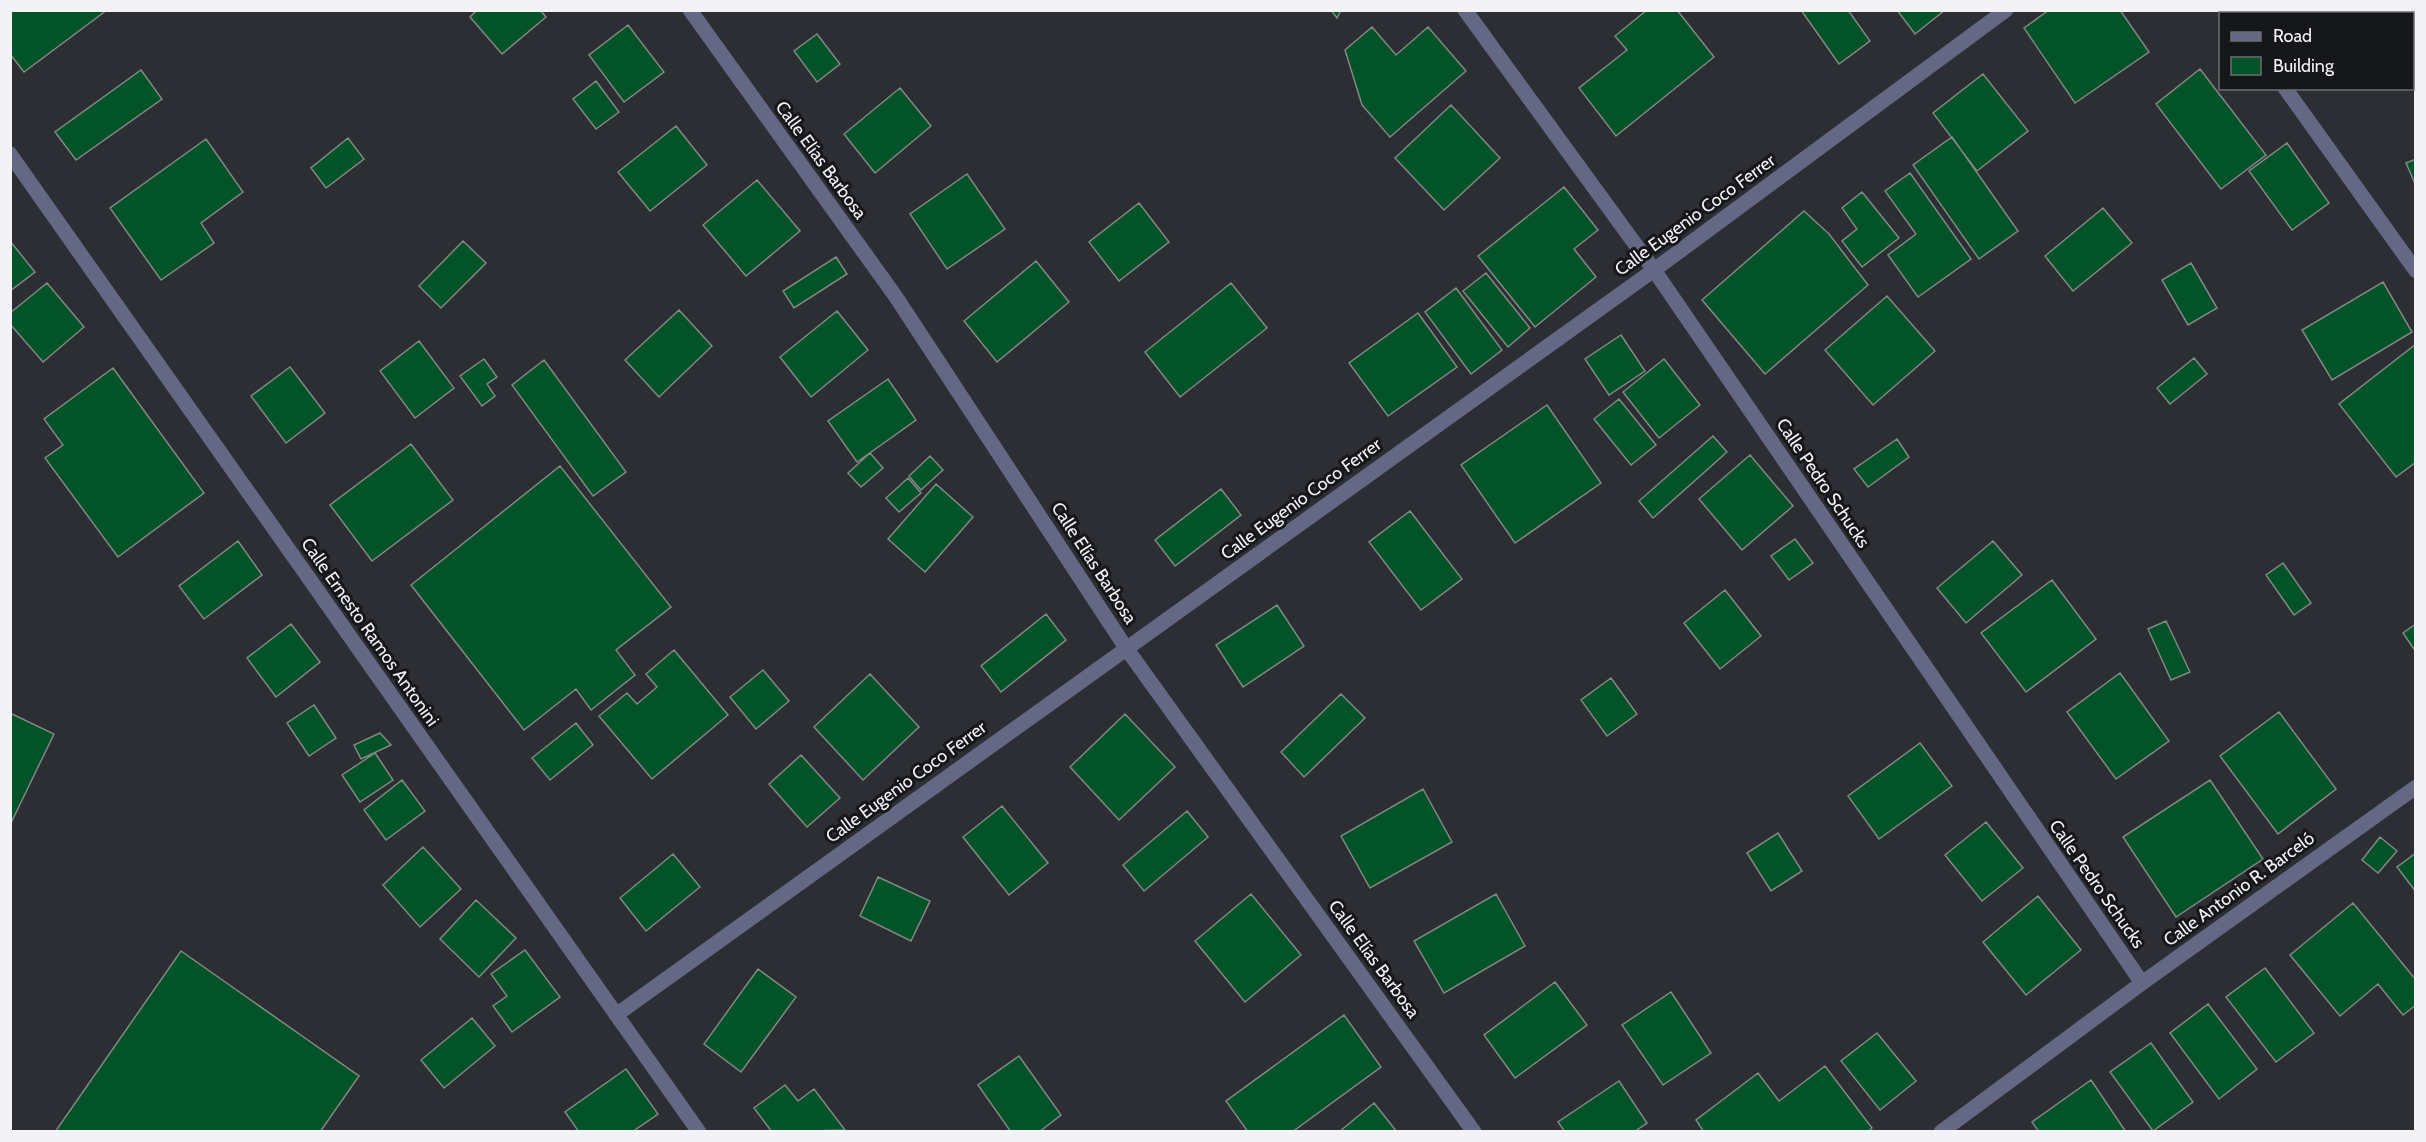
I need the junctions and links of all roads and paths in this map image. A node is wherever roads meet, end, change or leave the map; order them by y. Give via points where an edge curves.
1 (690, 10) edge
2 (1464, 10) edge
3 (2006, 10) edge
4 (2286, 90) edge
5 (10, 154) edge
6 (1654, 270) junction
7 (2415, 271) edge
8 (1126, 648) junction
9 (2415, 787) edge
10 (2142, 983) junction
11 (616, 1015) junction
12 (699, 1131) edge
13 (1474, 1131) edge
14 (1941, 1131) edge

1 - 8 street, Calle Elías Barbosa via 896,297
2 - 6 street, Calle Pedro Schucks
3 - 6 street, Calle Eugenio Coco Ferrer
4 - 7 street
5 - 11 street, Calle Ernesto Ramos Antonini
6 - 8 street, Calle Eugenio Coco Ferrer
6 - 10 street, Calle Pedro Schucks
8 - 11 street, Calle Eugenio Coco Ferrer
8 - 13 street, Calle Elías Barbosa
9 - 10 street, Calle Antonio R. Barceló
10 - 14 street, Calle Antonio R. Barceló
11 - 12 street, Calle Ernesto Ramos Antonini

